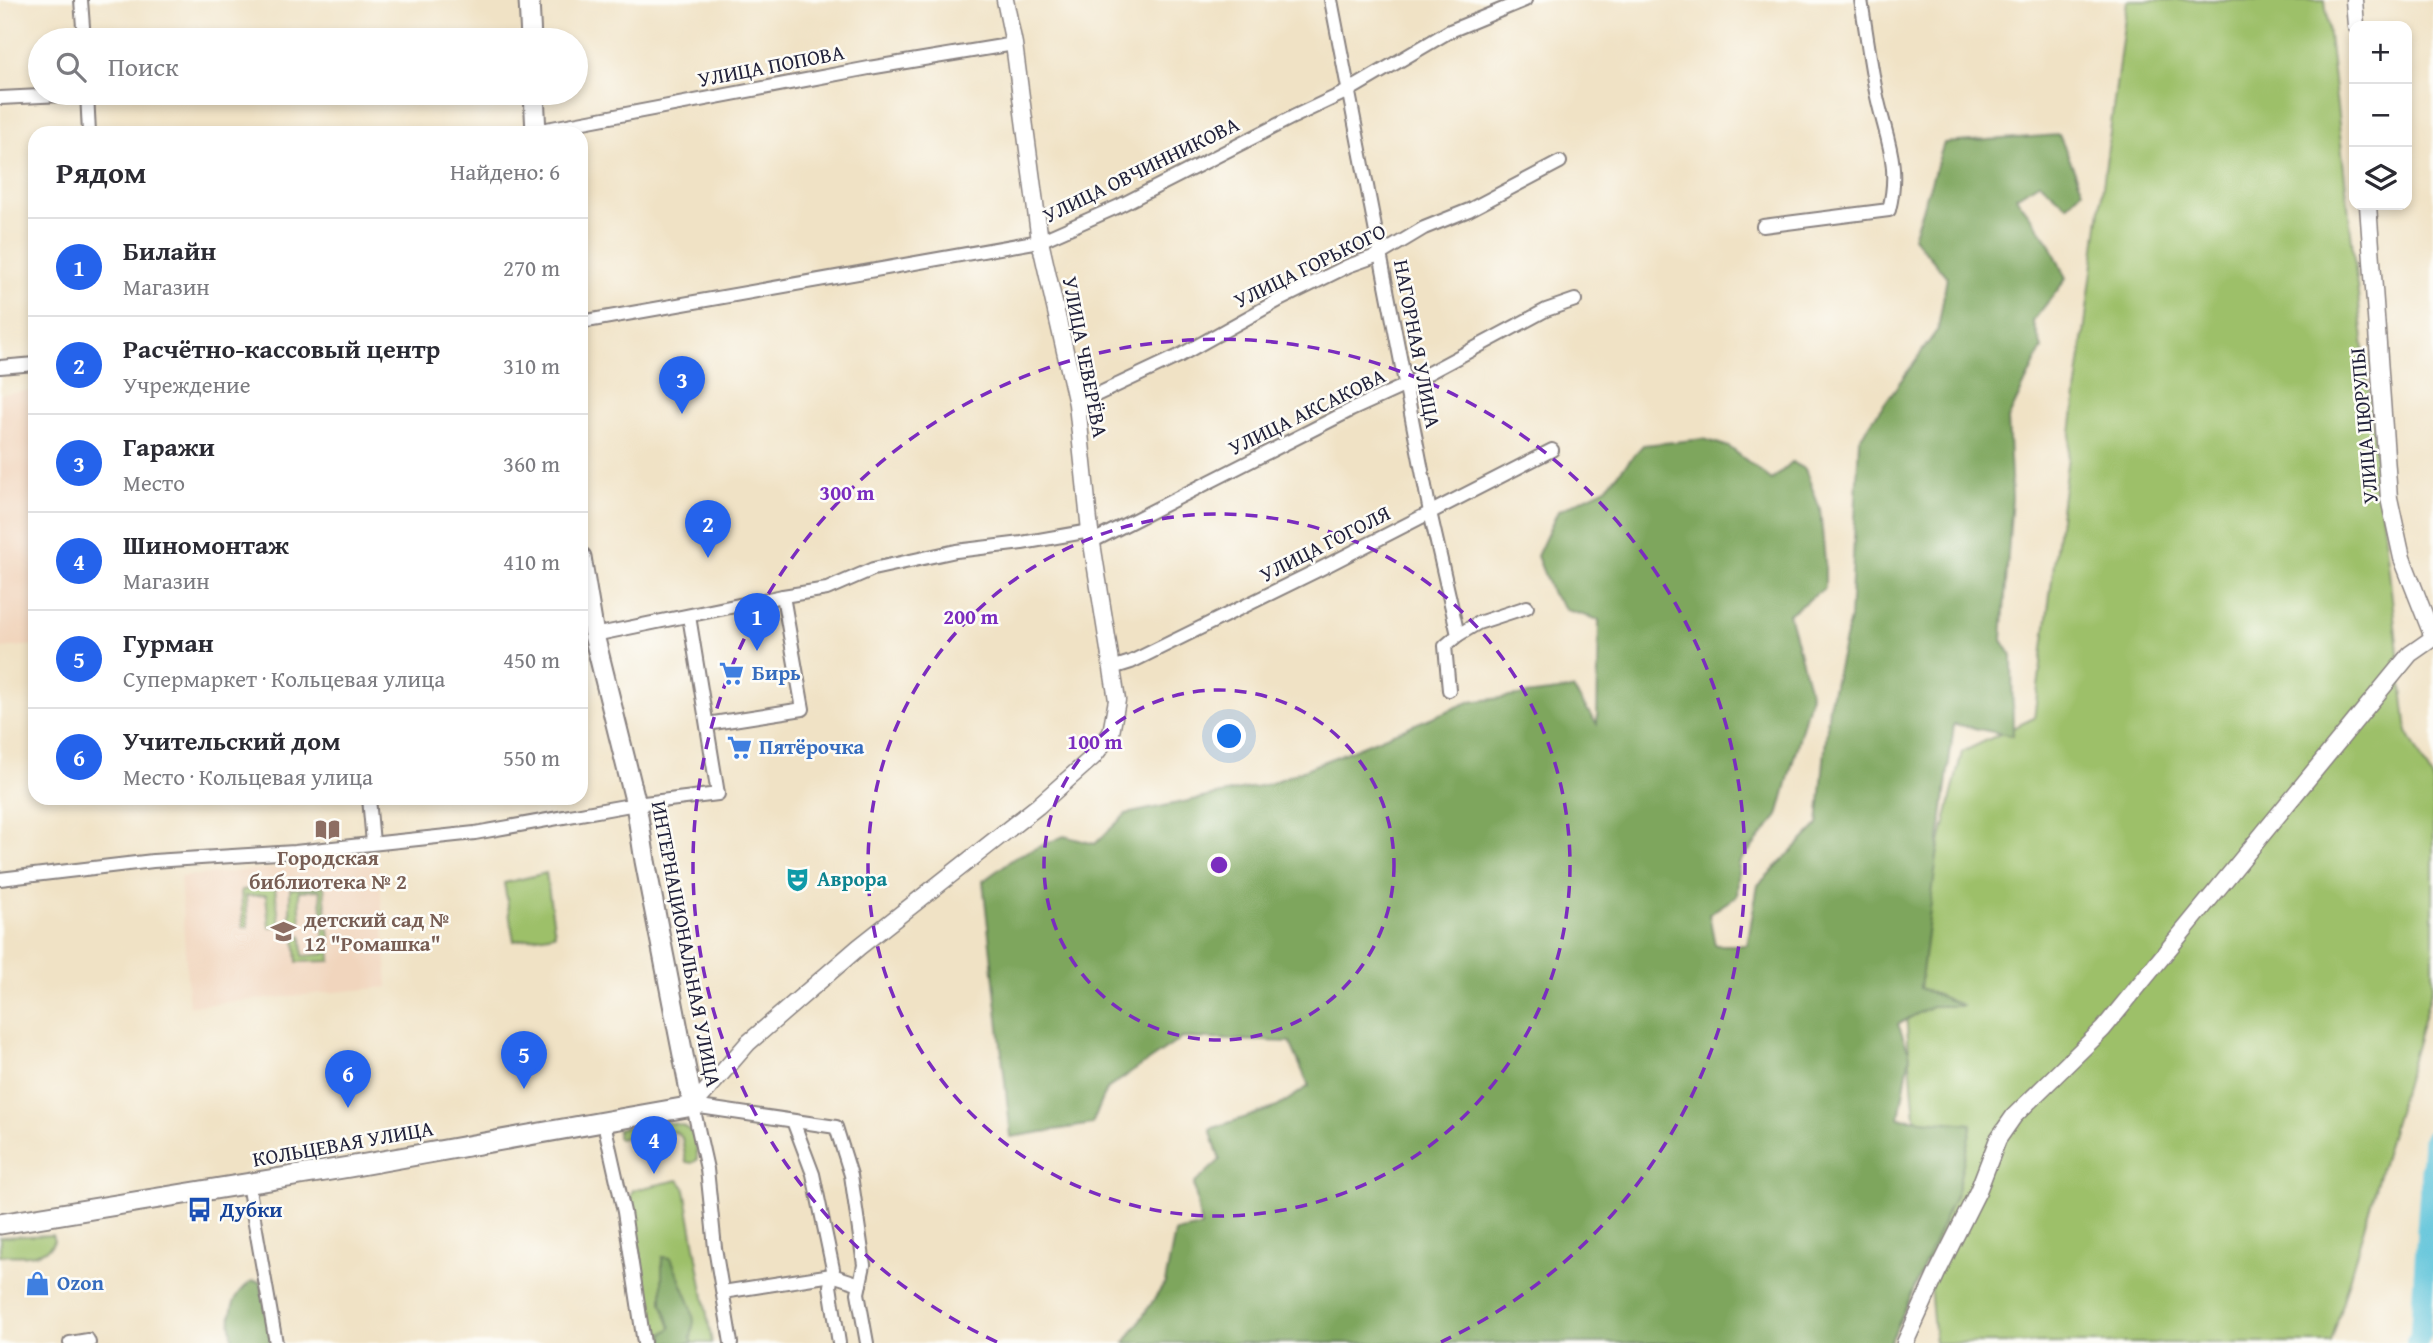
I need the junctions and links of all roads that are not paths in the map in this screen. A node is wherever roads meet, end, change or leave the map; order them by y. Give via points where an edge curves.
1 (80, 0) edge
2 (529, 0) edge
3 (1005, 0) edge
4 (1331, 0) edge
5 (1525, 0) edge
6 (1861, 0) edge
7 (2354, 0) edge
8 (2356, 21) edge
9 (82, 28) edge
10 (530, 28) edge
11 (1014, 44) junction
12 (1348, 91) junction
13 (28, 96) edge
14 (0, 97) edge
15 (88, 105) edge
16 (535, 105) edge
17 (89, 126) edge
18 (536, 126) edge
19 (567, 126) edge
20 (1560, 162) dead end
21 (2368, 210) edge
22 (1763, 226) dead end
23 (1040, 241) junction
24 (1380, 255) junction
25 (1575, 300) dead end
26 (588, 321) edge
27 (28, 365) edge
28 (0, 367) edge
29 (1406, 385) junction
30 (1076, 404) junction
31 (1552, 450) dead end
32 (1430, 512) junction
33 (1091, 536) junction
34 (783, 596) junction
35 (588, 599) edge
36 (1527, 607) dead end
37 (2428, 614) edge
38 (688, 616) junction
39 (594, 635) junction
40 (1458, 635) junction
41 (2433, 638) edge
42 (1112, 668) junction
43 (1449, 690) dead end
44 (706, 724) junction
45 (636, 804) junction
46 (370, 805) edge
47 (373, 843) junction
48 (0, 879) edge
49 (694, 1106) junction
50 (793, 1121) junction
51 (604, 1123) junction
52 (248, 1184) junction
53 (0, 1224) edge
54 (831, 1275) junction
55 (860, 1284) junction
56 (723, 1292) junction
57 (640, 1342) edge
58 (70, 1343) edge
59 (89, 1343) edge
60 (276, 1343) edge
61 (731, 1343) edge
62 (839, 1343) edge
63 (867, 1343) edge
64 (1905, 1343) edge

1 - 9 street
2 - 10 main road
3 - 11 street, УЛИЦА ЧЕВЕРЁВА
4 - 12 street, НАГОРНАЯ УЛИЦА
5 - 12 street, УЛИЦА ОВЧИННИКОВА via 1450,32
6 - 22 street via 1894,159 1889,209
7 - 8 street
11 - 19 street, УЛИЦА ПОПОВА
11 - 23 street, УЛИЦА ЧЕВЕРЁВА
12 - 23 street, УЛИЦА ОВЧИННИКОВА via 1117,208
12 - 24 street, НАГОРНАЯ УЛИЦА
13 - 14 street
15 - 17 street
16 - 18 main road
20 - 24 street, УЛИЦА ГОРЬКОГО via 1424,228
21 - 37 street, УЛИЦА ЦЮРУПЫ via 2389,498 2402,558
23 - 26 street, УЛИЦА ОВЧИННИКОВА
23 - 30 street, УЛИЦА ЧЕВЕРЁВА
24 - 29 street, НАГОРНАЯ УЛИЦА
24 - 30 street, УЛИЦА ГОРЬКОГО via 1348,266 1179,356
25 - 29 street, УЛИЦА АКСАКОВА via 1546,310
27 - 28 street
29 - 32 street, НАГОРНАЯ УЛИЦА
29 - 33 street, УЛИЦА АКСАКОВА
30 - 33 street, УЛИЦА ЧЕВЕРЁВА
31 - 32 street, УЛИЦА ГОГОЛЯ
32 - 40 street, НАГОРНАЯ УЛИЦА
32 - 42 street, УЛИЦА ГОГОЛЯ
33 - 34 street, УЛИЦА АКСАКОВА via 929,556 873,569 827,589
33 - 42 street, УЛИЦА ЧЕВЕРЁВА
34 - 38 street, УЛИЦА АКСАКОВА
34 - 44 street via 803,709
35 - 39 main road, ИНТЕРНАЦИОНАЛЬНАЯ УЛИЦА
36 - 40 street via 1478,623
37 - 41 street, УЛИЦА ЦЮРУПЫ
38 - 39 street, УЛИЦА АКСАКОВА
38 - 44 street
39 - 45 main road, ИНТЕРНАЦИОНАЛЬНАЯ УЛИЦА
40 - 43 street via 1445,646
41 - 64 street via 2410,654 2103,1029 2014,1116 1998,1139
42 - 49 street, УЛИЦА ЧЕВЕРЁВА via 1117,700 1111,733 1093,757 748,1043
44 - 45 street via 718,794
45 - 47 street via 475,833
45 - 49 main road, ИНТЕРНАЦИОНАЛЬНАЯ УЛИЦА
46 - 47 street
47 - 48 street
49 - 50 street
49 - 51 main road, КОЛЬЦЕВАЯ УЛИЦА
49 - 56 street, ИНТЕРНАЦИОНАЛЬНАЯ УЛИЦА
50 - 54 street via 813,1174
50 - 55 street via 836,1127 850,1175 864,1265
51 - 52 main road, КОЛЬЦЕВАЯ УЛИЦА
51 - 57 street via 624,1212
52 - 53 main road, КОЛЬЦЕВАЯ УЛИЦА
52 - 60 street
54 - 55 street
54 - 56 street
54 - 62 street
55 - 63 street
56 - 61 street, ИНТЕРНАЦИОНАЛЬНАЯ УЛИЦА
58 - 59 street

